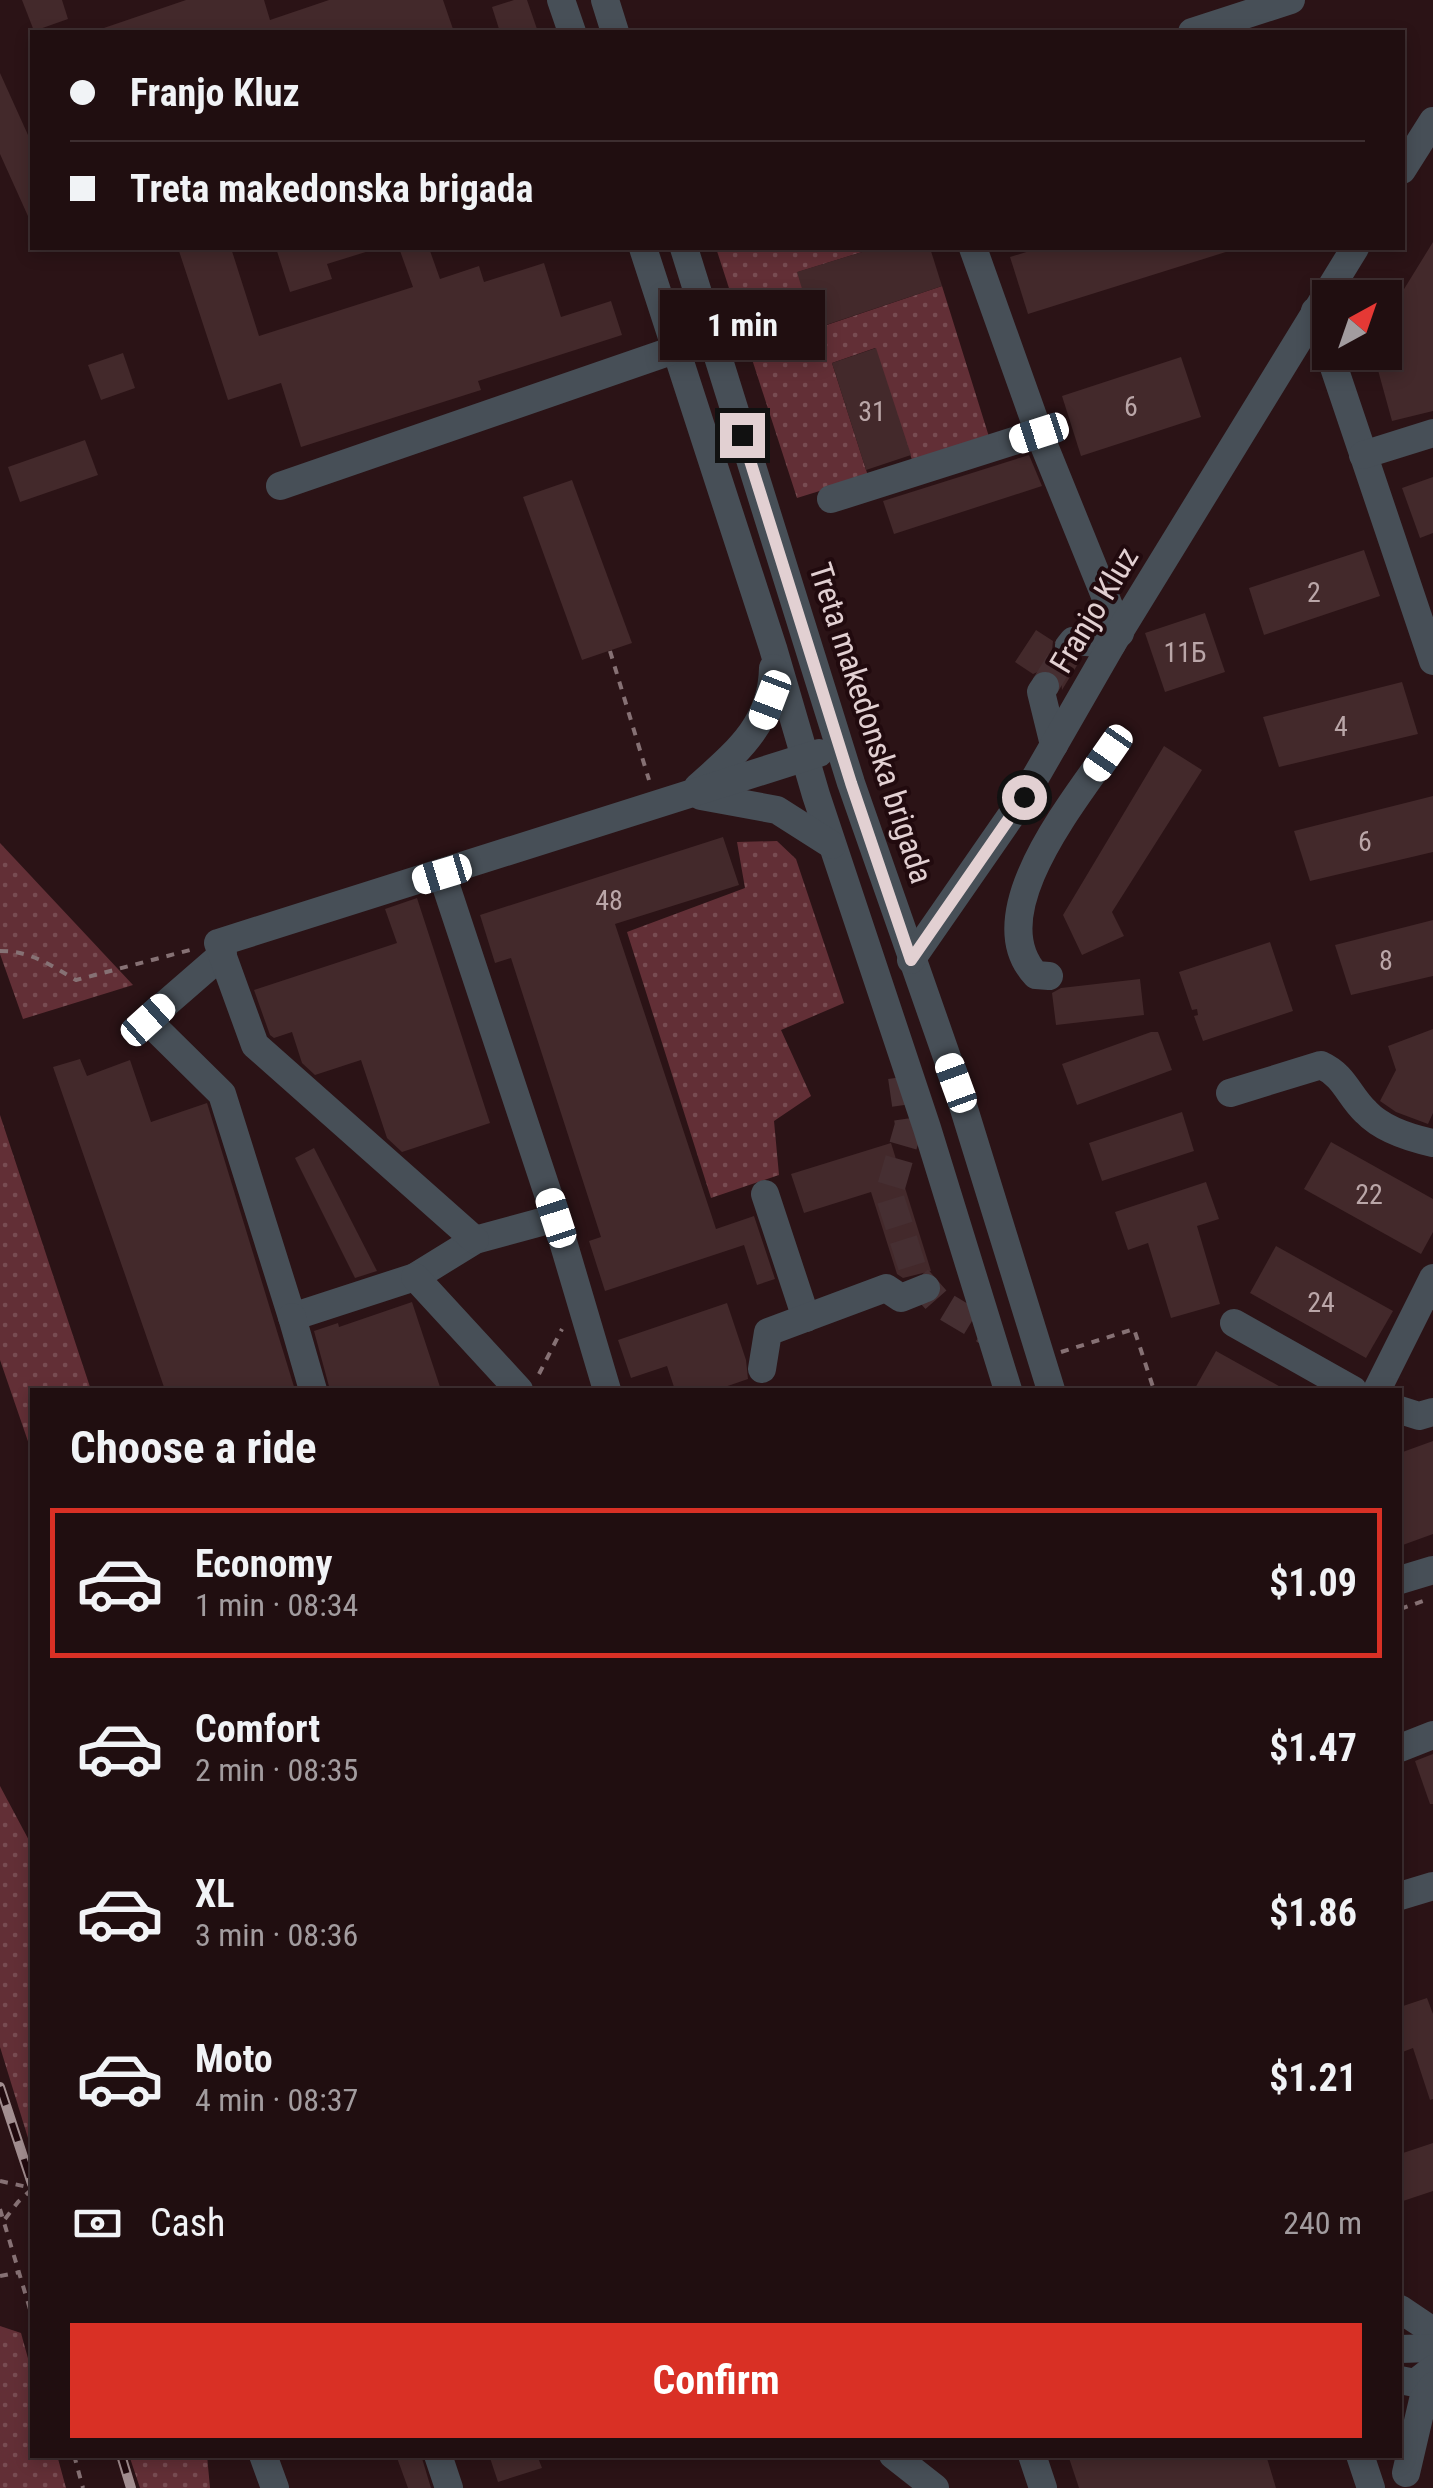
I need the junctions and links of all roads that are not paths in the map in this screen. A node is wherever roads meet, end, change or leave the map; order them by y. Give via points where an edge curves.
1 (562, 0) edge
2 (605, 0) edge
3 (1291, 0) edge
4 (571, 30) edge
5 (614, 30) edge
6 (1198, 30) edge
7 (1433, 121) edge
8 (1405, 165) edge
9 (644, 250) edge
10 (685, 250) edge
11 (974, 250) edge
12 (1354, 250) edge
13 (1335, 280) edge
14 (1312, 316) edge
15 (677, 349) junction
16 (1335, 370) edge
17 (1039, 433) junction
18 (1433, 434) edge
19 (1363, 455) junction
20 (280, 486) dead end
21 (831, 499) dead end
22 (1116, 638) junction
23 (1070, 646) dead end
24 (773, 648) junction
25 (1433, 661) edge
26 (1045, 686) tunnel mouth
27 (1054, 745) junction
28 (840, 746) junction
29 (1108, 753) dead end
30 (806, 758) junction
31 (689, 794) junction
32 (1024, 797) junction
33 (1062, 820) junction
34 (832, 845) junction
35 (442, 874) junction
36 (220, 948) junction
37 (919, 951) junction
38 (1049, 976) dead end
39 (1230, 1093) dead end
40 (1433, 1142) edge
41 (765, 1194) dead end
42 (556, 1218) junction
43 (475, 1240) junction
44 (415, 1277) junction
45 (1433, 1278) edge
46 (926, 1288) dead end
47 (292, 1316) junction
48 (806, 1318) junction
49 (1234, 1323) dead end
50 (762, 1369) dead end
51 (529, 1382) edge
52 (311, 1388) edge
53 (606, 1388) edge
54 (1007, 1388) edge
55 (1050, 1388) edge
56 (1349, 1388) edge
57 (1377, 1388) edge
58 (1402, 1411) edge
59 (1433, 1412) edge
60 (1433, 1570) edge
61 (1402, 1579) edge
62 (1433, 1736) edge
63 (1402, 1747) edge
64 (1433, 1886) edge
65 (1402, 1895) edge
66 (1402, 2310) edge
67 (1433, 2330) edge
68 (1402, 2348) edge
69 (1433, 2348) edge
70 (1433, 2370) edge
71 (1402, 2380) edge
72 (1433, 2386) edge
73 (264, 2458) edge
74 (439, 2458) edge
75 (897, 2458) edge
76 (1033, 2458) edge
77 (1361, 2458) edge
78 (1406, 2472) edge
79 (274, 2488) edge
80 (449, 2488) edge
81 (935, 2488) edge
82 (1042, 2488) edge
83 (1370, 2488) edge

1 - 4 street
2 - 5 street
3 - 6 street
7 - 8 street
9 - 15 street
10 - 28 street, Treta makedonska brigada
11 - 17 street
12 - 13 street, Franjo Kluz
14 - 22 street, Franjo Kluz
15 - 20 street
15 - 24 street
16 - 19 street
17 - 21 street
17 - 22 street
18 - 19 street
19 - 25 street
22 - 23 street
22 - 27 street, Franjo Kluz
24 - 30 street
24 - 31 street via 762,720
26 - 27 street
27 - 32 street, Franjo Kluz
28 - 30 street
28 - 37 street, Treta makedonska brigada
29 - 33 street
30 - 31 street
30 - 34 street
31 - 34 street via 777,810
31 - 35 street
32 - 33 street
32 - 37 street, Franjo Kluz
33 - 38 street via 1018,905 1019,950 1036,974
34 - 54 street
35 - 36 street
35 - 42 street
36 - 43 street via 256,1045
36 - 47 street via 148,1020 222,1094
37 - 55 street, Treta makedonska brigada
39 - 40 street via 1321,1065 1346,1082 1378,1122
41 - 48 street
42 - 43 street
42 - 53 street
43 - 44 street
44 - 47 street
44 - 51 street
45 - 57 street
46 - 48 street via 901,1298 886,1288
47 - 52 street
48 - 50 street via 768,1332
49 - 56 street
58 - 59 street
60 - 61 street
62 - 63 street
64 - 65 street
66 - 67 street
68 - 69 street
70 - 71 street via 1415,2383
72 - 78 street via 1422,2400
73 - 79 street
74 - 80 street
75 - 81 street
76 - 82 street
77 - 83 street

